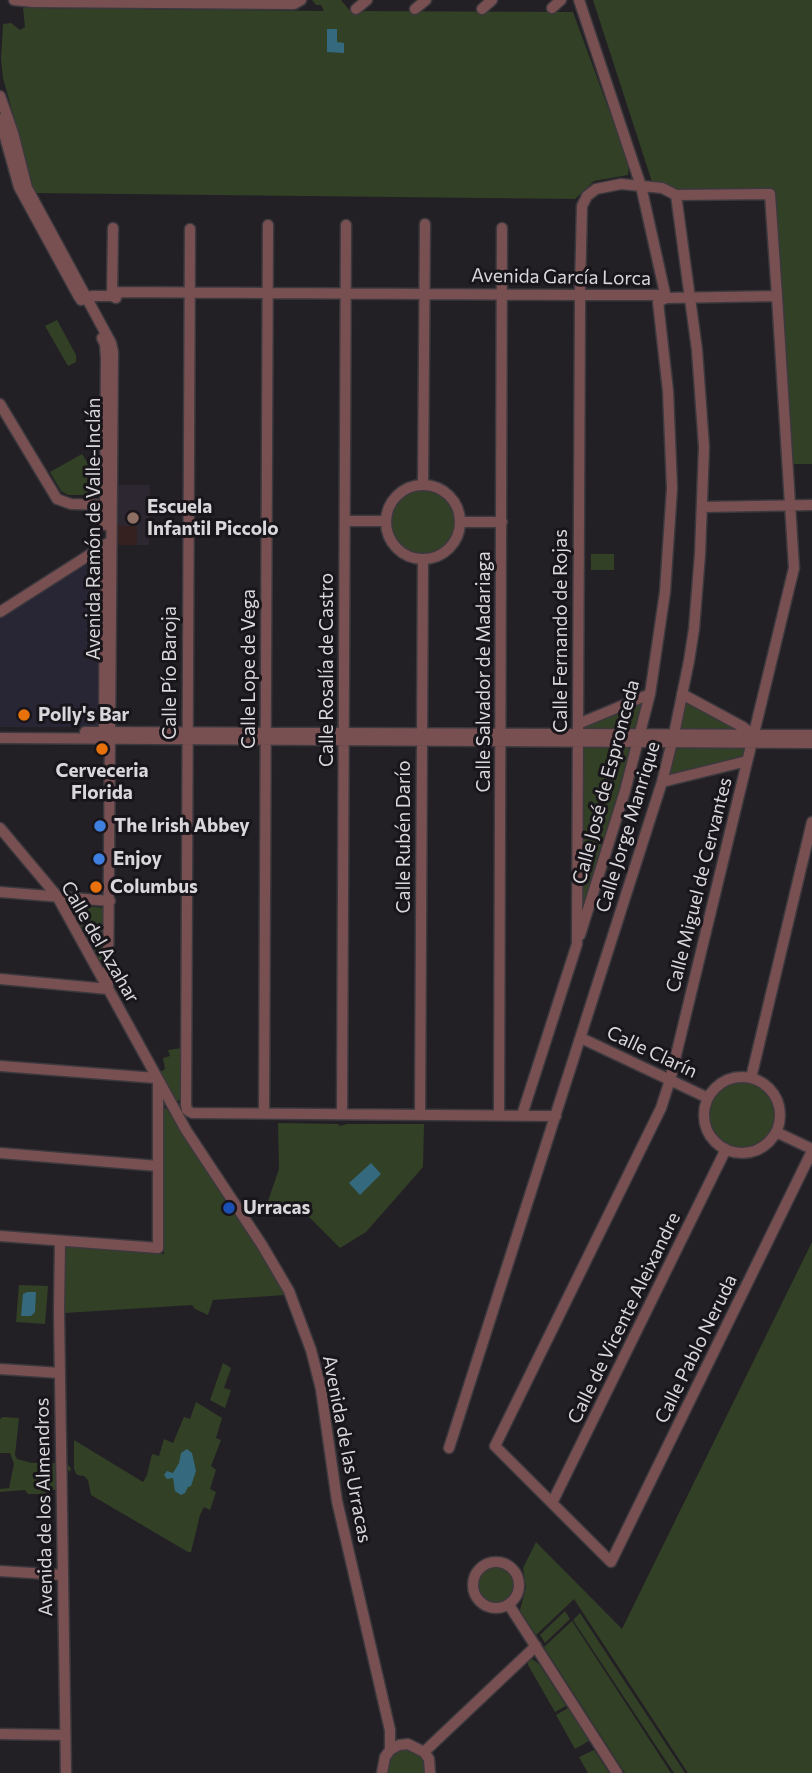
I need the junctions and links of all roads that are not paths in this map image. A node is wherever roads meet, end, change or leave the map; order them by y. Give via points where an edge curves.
1 (14, 0) edge
2 (301, 0) edge
3 (367, 0) edge
4 (426, 0) edge
5 (492, 0) edge
6 (561, 0) edge
7 (579, 0) edge
8 (285, 2) edge
9 (551, 8) dead end
10 (356, 9) dead end
11 (415, 9) dead end
12 (482, 9) dead end
13 (0, 96) edge
14 (0, 119) edge
15 (641, 186) junction
16 (676, 195) junction
17 (425, 224) dead end
18 (268, 225) dead end
19 (346, 225) dead end
20 (113, 228) dead end
21 (502, 228) dead end
22 (190, 229) dead end
23 (111, 296) junction
24 (189, 296) junction
25 (268, 296) junction
26 (346, 296) junction
27 (777, 296) junction
28 (424, 297) junction
29 (503, 297) junction
30 (83, 298) junction
31 (580, 298) junction
32 (660, 298) junction
33 (690, 298) junction
34 (0, 404) edge
35 (423, 484) junction
36 (105, 486) junction
37 (82, 505) junction
38 (108, 505) junction
39 (790, 505) junction
40 (812, 505) edge
41 (703, 507) junction
42 (105, 522) junction
43 (345, 522) junction
44 (386, 522) junction
45 (461, 522) junction
46 (502, 522) junction
47 (108, 543) junction
48 (423, 559) junction
49 (0, 612) edge
50 (650, 694) junction
51 (682, 694) junction
52 (0, 732) edge
53 (578, 733) junction
54 (108, 734) junction
55 (812, 735) edge
56 (187, 736) junction
57 (266, 736) junction
58 (344, 737) junction
59 (422, 737) junction
60 (501, 737) junction
61 (0, 738) edge
62 (639, 738) junction
63 (674, 738) junction
64 (752, 738) junction
65 (812, 743) edge
66 (747, 761) junction
67 (662, 782) junction
68 (812, 822) edge
69 (0, 828) edge
70 (0, 892) edge
71 (57, 897) junction
72 (110, 901) junction
73 (577, 944) junction
74 (0, 979) edge
75 (108, 989) junction
76 (581, 1038) junction
77 (0, 1066) edge
78 (751, 1078) junction
79 (157, 1079) junction
80 (670, 1080) junction
81 (708, 1098) junction
82 (186, 1105) junction
83 (173, 1108) junction
84 (264, 1114) junction
85 (342, 1114) junction
86 (420, 1115) junction
87 (499, 1115) junction
88 (522, 1115) junction
89 (556, 1116) junction
90 (776, 1132) junction
91 (726, 1149) junction
92 (812, 1150) edge
93 (0, 1153) edge
94 (158, 1166) junction
95 (0, 1236) edge
96 (60, 1241) junction
97 (0, 1368) edge
98 (60, 1373) junction
99 (449, 1448) dead end
100 (552, 1503) junction
101 (0, 1571) edge
102 (63, 1575) junction
103 (511, 1608) junction
104 (536, 1646) junction
105 (0, 1734) edge
106 (65, 1735) junction
107 (395, 1748) junction
108 (424, 1752) junction
109 (66, 1773) edge
110 (382, 1773) edge
111 (430, 1773) edge
112 (617, 1773) edge

1 - 8 street
2 - 8 street
3 - 10 street
4 - 11 street
5 - 12 street
6 - 9 street
7 - 15 street, Calle José de Espronceda
13 - 30 street, Avenida Ramón de Valle-Inclán via 27,188
14 - 30 street, Avenida Ramón de Valle-Inclán via 19,187
15 - 16 street
15 - 31 street, Calle Fernando de Rojas via 603,187 584,201
15 - 32 street, Calle José de Espronceda
16 - 27 street via 770,194
16 - 33 street, Calle Jorge Manrique
17 - 28 street
18 - 25 street, Calle Lope de Vega
19 - 26 street, Calle Rosalía de Castro
20 - 23 street
21 - 29 street, Calle Salvador de Madariaga
22 - 24 street, Calle Pío Baroja
23 - 24 street, Avenida García Lorca
23 - 30 street, Avenida García Lorca
24 - 25 street, Avenida García Lorca
24 - 56 street, Calle Pío Baroja
25 - 26 street, Avenida García Lorca
25 - 57 street, Calle Lope de Vega
26 - 28 street, Avenida García Lorca
26 - 43 street, Calle Rosalía de Castro
27 - 33 street, Avenida García Lorca
27 - 39 street, Calle Miguel de Cervantes
28 - 29 street, Avenida García Lorca
28 - 35 street
29 - 31 street, Avenida García Lorca
29 - 46 street, Calle Salvador de Madariaga
30 - 36 street, Avenida Ramón de Valle-Inclán via 105,344
30 - 38 street, Avenida Ramón de Valle-Inclán via 113,352
31 - 32 street, Avenida García Lorca
31 - 53 street, Calle Fernando de Rojas
32 - 33 street, Avenida García Lorca
32 - 50 street, Calle José de Espronceda via 672,488 665,593
33 - 41 street, Calle Jorge Manrique via 702,415
34 - 37 street via 53,495 65,503
35 - 44 street via 397,495 388,507
35 - 45 street via 447,492
36 - 37 street
36 - 38 street, Avenida Ramón de Valle-Inclán
37 - 38 street
37 - 42 street
38 - 42 street, Avenida Ramón de Valle-Inclán
38 - 47 street, Avenida Ramón de Valle-Inclán
39 - 40 street
39 - 41 street
39 - 64 street, Calle Miguel de Cervantes via 794,568
41 - 51 street, Calle Jorge Manrique via 697,601
42 - 47 street, Avenida Ramón de Valle-Inclán
43 - 44 street
43 - 58 street, Calle Rosalía de Castro
44 - 48 street via 389,538 400,551
45 - 46 street
45 - 48 street via 447,551
46 - 60 street, Calle Salvador de Madariaga
47 - 49 street
47 - 54 street, Avenida Ramón de Valle-Inclán
48 - 59 street, Calle Rubén Darío
50 - 53 street
50 - 62 street, Calle José de Espronceda
51 - 63 street, Calle Jorge Manrique
51 - 64 street via 743,727
52 - 54 street
53 - 60 street
53 - 62 street
53 - 73 street, Calle Fernando de Rojas
54 - 56 street
54 - 61 street
54 - 72 street, Avenida Ramón de Valle-Inclán
55 - 64 street
56 - 57 street
56 - 82 street, Calle Pío Baroja
57 - 58 street
57 - 84 street, Calle Lope de Vega
58 - 59 street
58 - 85 street, Calle Rosalía de Castro
59 - 60 street
59 - 86 street, Calle Rubén Darío
60 - 87 street, Calle Salvador de Madariaga
62 - 63 street
62 - 73 street, Calle José de Espronceda
63 - 64 street
63 - 67 street, Calle Jorge Manrique
64 - 65 street
64 - 66 street, Calle Miguel de Cervantes
66 - 67 street
66 - 80 street, Calle Miguel de Cervantes
67 - 76 street, Calle Jorge Manrique
68 - 78 street
69 - 71 street, Calle del Azahar
70 - 71 street
71 - 72 street
71 - 75 street, Calle del Azahar
72 - 75 street, Avenida Ramón de Valle-Inclán
73 - 88 street, Calle Fernando de Rojas
74 - 75 street
75 - 79 street, Calle del Azahar
76 - 80 street, Calle Clarín
76 - 89 street, Calle Jorge Manrique
77 - 79 street
78 - 81 street via 729,1079
78 - 90 street via 765,1085 778,1103
79 - 83 street, Avenida de las Urracas
79 - 94 street
80 - 81 street, Calle Clarín
80 - 100 street, Calle Miguel de Cervantes via 661,1108 495,1446
81 - 91 street via 705,1124 713,1139
82 - 83 street
82 - 84 street via 192,1113
83 - 107 street, Avenida de las Urracas via 278,1270 311,1350 337,1501
84 - 85 street
85 - 86 street
86 - 87 street
87 - 88 street
88 - 89 street
89 - 99 street, Calle Jorge Manrique
90 - 91 street via 758,1149
90 - 92 street
91 - 100 street, Calle de Vicente Aleixandre
92 - 100 street, Calle Pablo Neruda via 611,1562
93 - 94 street
94 - 96 street via 158,1248
95 - 96 street
96 - 98 street, Avenida de los Almendros
97 - 98 street
98 - 102 street, Avenida de los Almendros
101 - 102 street
102 - 106 street, Avenida de los Almendros
103 - 103 street via 520,1587 517,1573 499,1561 479,1568 473,1581 475,1596 493,1608
103 - 104 street
104 - 108 street
104 - 112 street
105 - 106 street
106 - 109 street, Avenida de los Almendros
107 - 108 street via 408,1744
107 - 110 street via 384,1757
108 - 111 street

